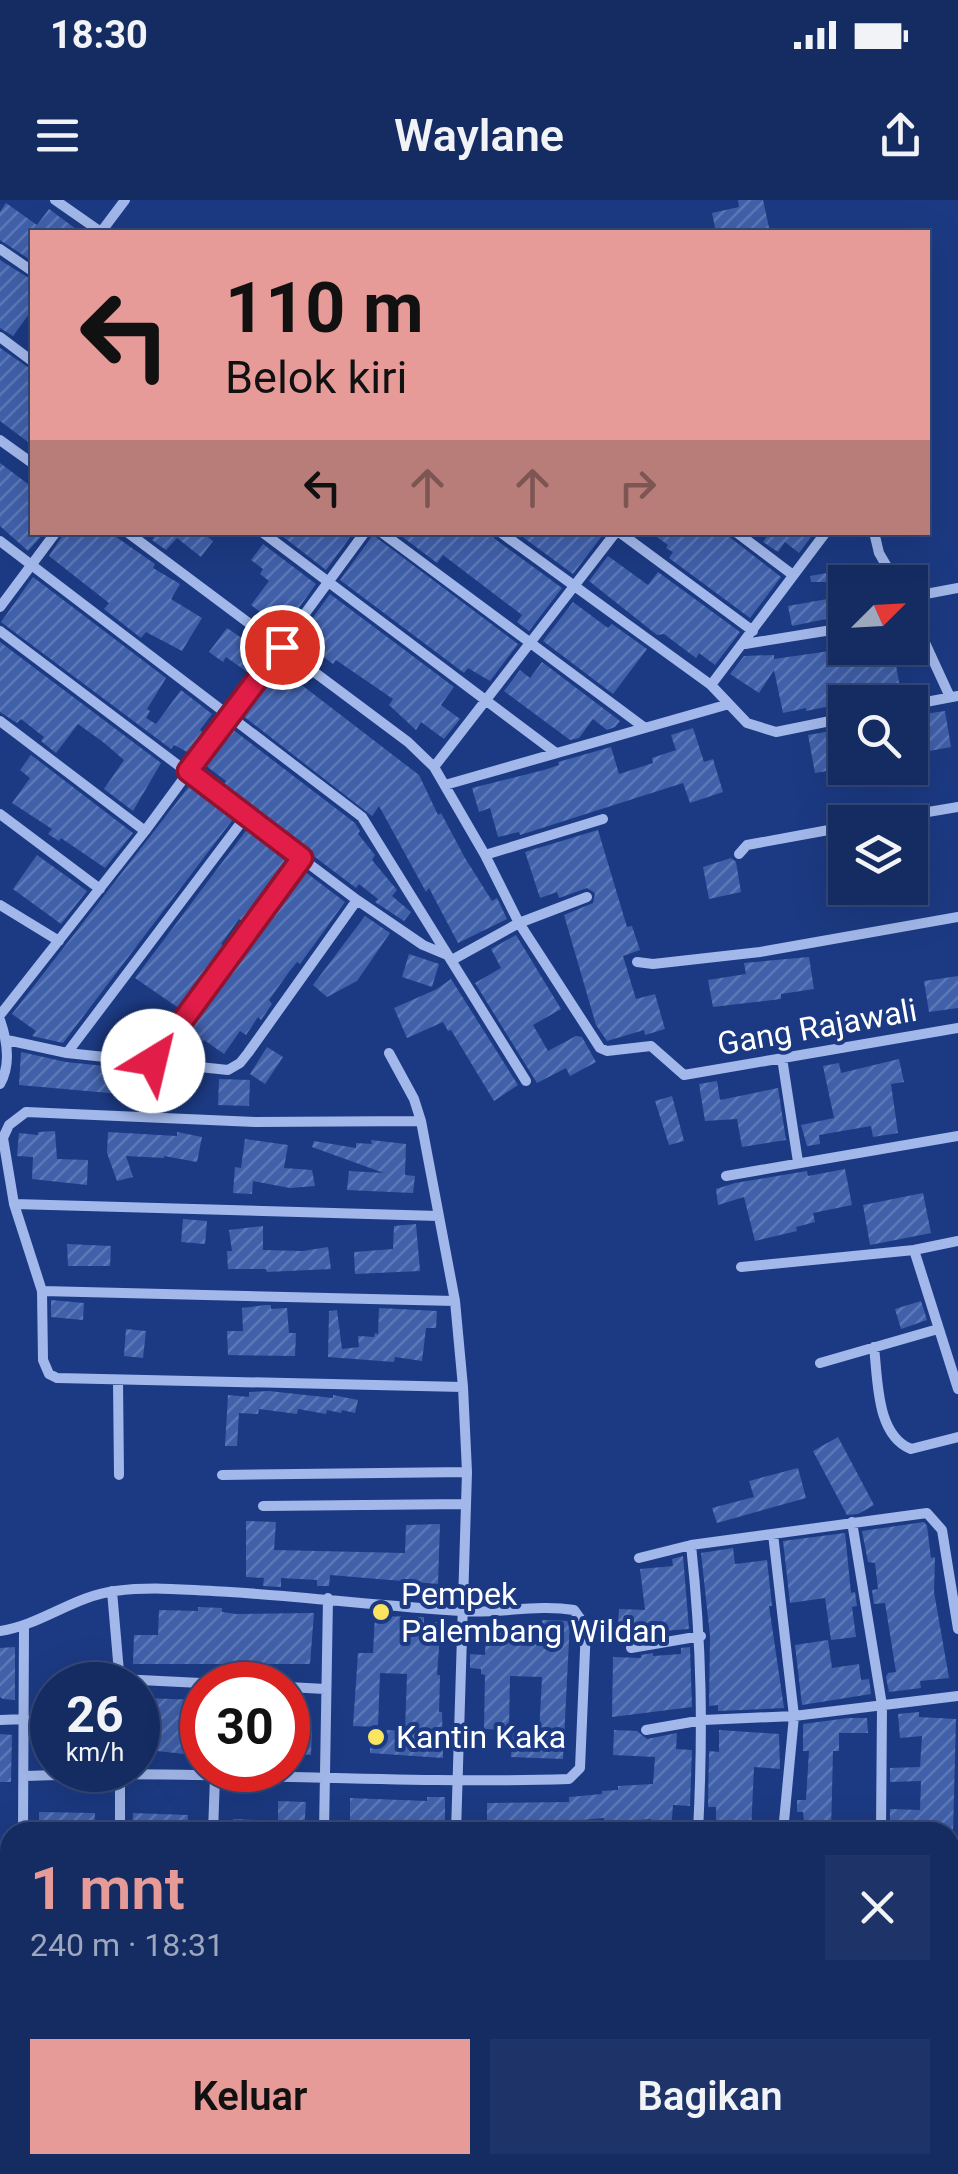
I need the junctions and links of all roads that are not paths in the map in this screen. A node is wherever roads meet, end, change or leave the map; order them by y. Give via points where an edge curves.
1 (55, 200) edge
2 (125, 200) edge
3 (97, 230) edge
4 (102, 230) edge
5 (0, 248) edge
6 (30, 270) edge
7 (0, 337) edge
8 (30, 360) edge
9 (0, 440) edge
10 (30, 462) edge
11 (54, 535) edge
12 (132, 535) edge
13 (266, 535) edge
14 (363, 535) edge
15 (385, 535) edge
16 (504, 535) edge
17 (615, 535) edge
18 (621, 535) edge
19 (740, 535) edge
20 (824, 535) edge
21 (875, 535) edge
22 (0, 541) edge
23 (887, 565) edge
24 (32, 566) junction
25 (793, 576) junction
26 (328, 582) junction
27 (573, 588) junction
28 (958, 588) edge
29 (928, 594) edge
30 (0, 608) edge
31 (0, 631) edge
32 (754, 631) junction
33 (828, 631) edge
34 (531, 644) junction
35 (744, 644) junction
36 (928, 645) edge
37 (282, 647) junction
38 (711, 684) junction
39 (954, 696) edge
40 (928, 701) edge
41 (486, 702) junction
42 (729, 704) junction
43 (230, 714) junction
44 (828, 721) edge
45 (0, 722) edge
46 (645, 728) junction
47 (556, 753) junction
48 (434, 767) junction
49 (188, 771) junction
50 (444, 785) junction
51 (958, 806) edge
52 (928, 811) edge
53 (0, 814) edge
54 (246, 816) junction
55 (602, 819) dead end
56 (828, 830) edge
57 (145, 831) junction
58 (486, 854) junction
59 (739, 854) dead end
60 (302, 858) junction
61 (100, 890) junction
62 (587, 897) dead end
63 (357, 900) junction
64 (0, 904) edge
65 (958, 917) edge
66 (519, 924) junction
67 (59, 942) junction
68 (450, 958) junction
69 (637, 962) dead end
70 (0, 1018) edge
71 (958, 1028) edge
72 (7, 1040) junction
73 (67, 1053) junction
74 (389, 1053) dead end
75 (782, 1058) junction
76 (153, 1061) junction
77 (526, 1081) dead end
78 (0, 1084) edge
79 (421, 1121) junction
80 (958, 1136) edge
81 (798, 1162) junction
82 (726, 1176) dead end
83 (14, 1204) junction
84 (439, 1216) junction
85 (958, 1241) edge
86 (914, 1250) junction
87 (740, 1267) dead end
88 (42, 1291) junction
89 (454, 1302) junction
90 (938, 1329) junction
91 (874, 1347) junction
92 (820, 1362) dead end
93 (118, 1381) junction
94 (462, 1387) junction
95 (958, 1389) edge
96 (958, 1437) edge
97 (466, 1472) junction
98 (118, 1475) dead end
99 (222, 1476) dead end
100 (466, 1504) junction
101 (264, 1506) dead end
102 (852, 1522) junction
103 (773, 1534) junction
104 (691, 1546) junction
105 (638, 1558) dead end
106 (112, 1591) junction
107 (328, 1598) junction
108 (464, 1612) junction
109 (24, 1628) junction
110 (958, 1629) edge
111 (0, 1631) edge
112 (701, 1636) junction
113 (631, 1648) dead end
114 (118, 1662) edge
115 (310, 1689) edge
116 (326, 1690) junction
117 (958, 1696) edge
118 (882, 1706) junction
119 (794, 1716) junction
120 (25, 1719) junction
121 (0, 1720) edge
122 (703, 1720) junction
123 (646, 1730) dead end
124 (25, 1776) junction
125 (30, 1776) edge
126 (310, 1777) edge
127 (324, 1777) junction
128 (456, 1783) junction
129 (120, 1792) edge
130 (215, 1792) edge
131 (23, 1822) edge
132 (120, 1822) edge
133 (214, 1822) edge
134 (324, 1822) edge
135 (456, 1822) edge
136 (698, 1822) edge
137 (783, 1822) edge
138 (881, 1822) edge

1 - 3 street
2 - 4 street
5 - 6 street
7 - 8 street
9 - 10 street
11 - 24 street
12 - 37 street
13 - 26 street
14 - 26 street
15 - 34 street
16 - 27 street
17 - 27 street
18 - 32 street
19 - 25 street
20 - 25 street
21 - 23 street
22 - 24 street
24 - 30 street
24 - 43 street
25 - 32 street
26 - 37 street
26 - 41 street
27 - 34 street
27 - 38 street
28 - 29 street
31 - 49 street
32 - 35 street
33 - 35 street
34 - 41 street
34 - 46 street
35 - 38 street
36 - 39 street
37 - 43 street
37 - 48 street
38 - 42 street
39 - 40 street
41 - 47 street
41 - 48 street
42 - 44 street via 747,723 776,732
42 - 46 street
43 - 49 street
43 - 68 street via 362,816
45 - 57 street
46 - 47 street
47 - 50 street
48 - 50 street
49 - 54 street
49 - 57 street
50 - 58 street
51 - 52 street
53 - 61 street
54 - 60 street
54 - 73 street
55 - 58 street
56 - 59 street via 747,844
57 - 61 street
58 - 66 street
60 - 63 street
60 - 76 street
61 - 67 street
62 - 66 street
63 - 68 street
63 - 76 street via 240,1063 216,1070
64 - 67 street
65 - 69 street via 760,952
66 - 68 street
66 - 75 street, Gang Rajawali via 596,1046 652,1046 684,1075
67 - 70 street
68 - 77 street
70 - 72 street
71 - 75 street, Gang Rajawali
72 - 73 street
72 - 78 street
73 - 76 street
74 - 79 street
75 - 81 street
79 - 83 street via 26,1112 3,1138
79 - 84 street
80 - 81 street
81 - 82 street
83 - 84 street
83 - 88 street
84 - 89 street
85 - 86 street
86 - 87 street
86 - 90 street
88 - 89 street
88 - 93 street via 42,1360 50,1374
89 - 94 street
90 - 91 street
90 - 95 street
91 - 92 street
91 - 96 street via 894,1439 911,1449
93 - 94 street
93 - 98 street
94 - 97 street
97 - 99 street
97 - 100 street
100 - 101 street
100 - 108 street
102 - 103 street
102 - 110 street via 933,1517 942,1530
102 - 118 street
103 - 104 street
103 - 119 street
104 - 105 street
104 - 112 street
106 - 107 street
106 - 109 street
106 - 114 street
107 - 108 street
107 - 116 street
108 - 128 street
108 - 128 street via 548,1606 581,1617 586,1627 580,1768 569,1779
109 - 111 street
109 - 120 street
112 - 113 street
112 - 122 street
115 - 116 street
116 - 127 street
117 - 118 street
118 - 119 street
118 - 138 street
119 - 122 street
119 - 137 street
120 - 121 street
120 - 124 street
122 - 123 street
122 - 136 street
124 - 125 street
124 - 131 street
126 - 127 street
127 - 128 street
127 - 134 street
128 - 135 street
129 - 132 street
130 - 133 street

